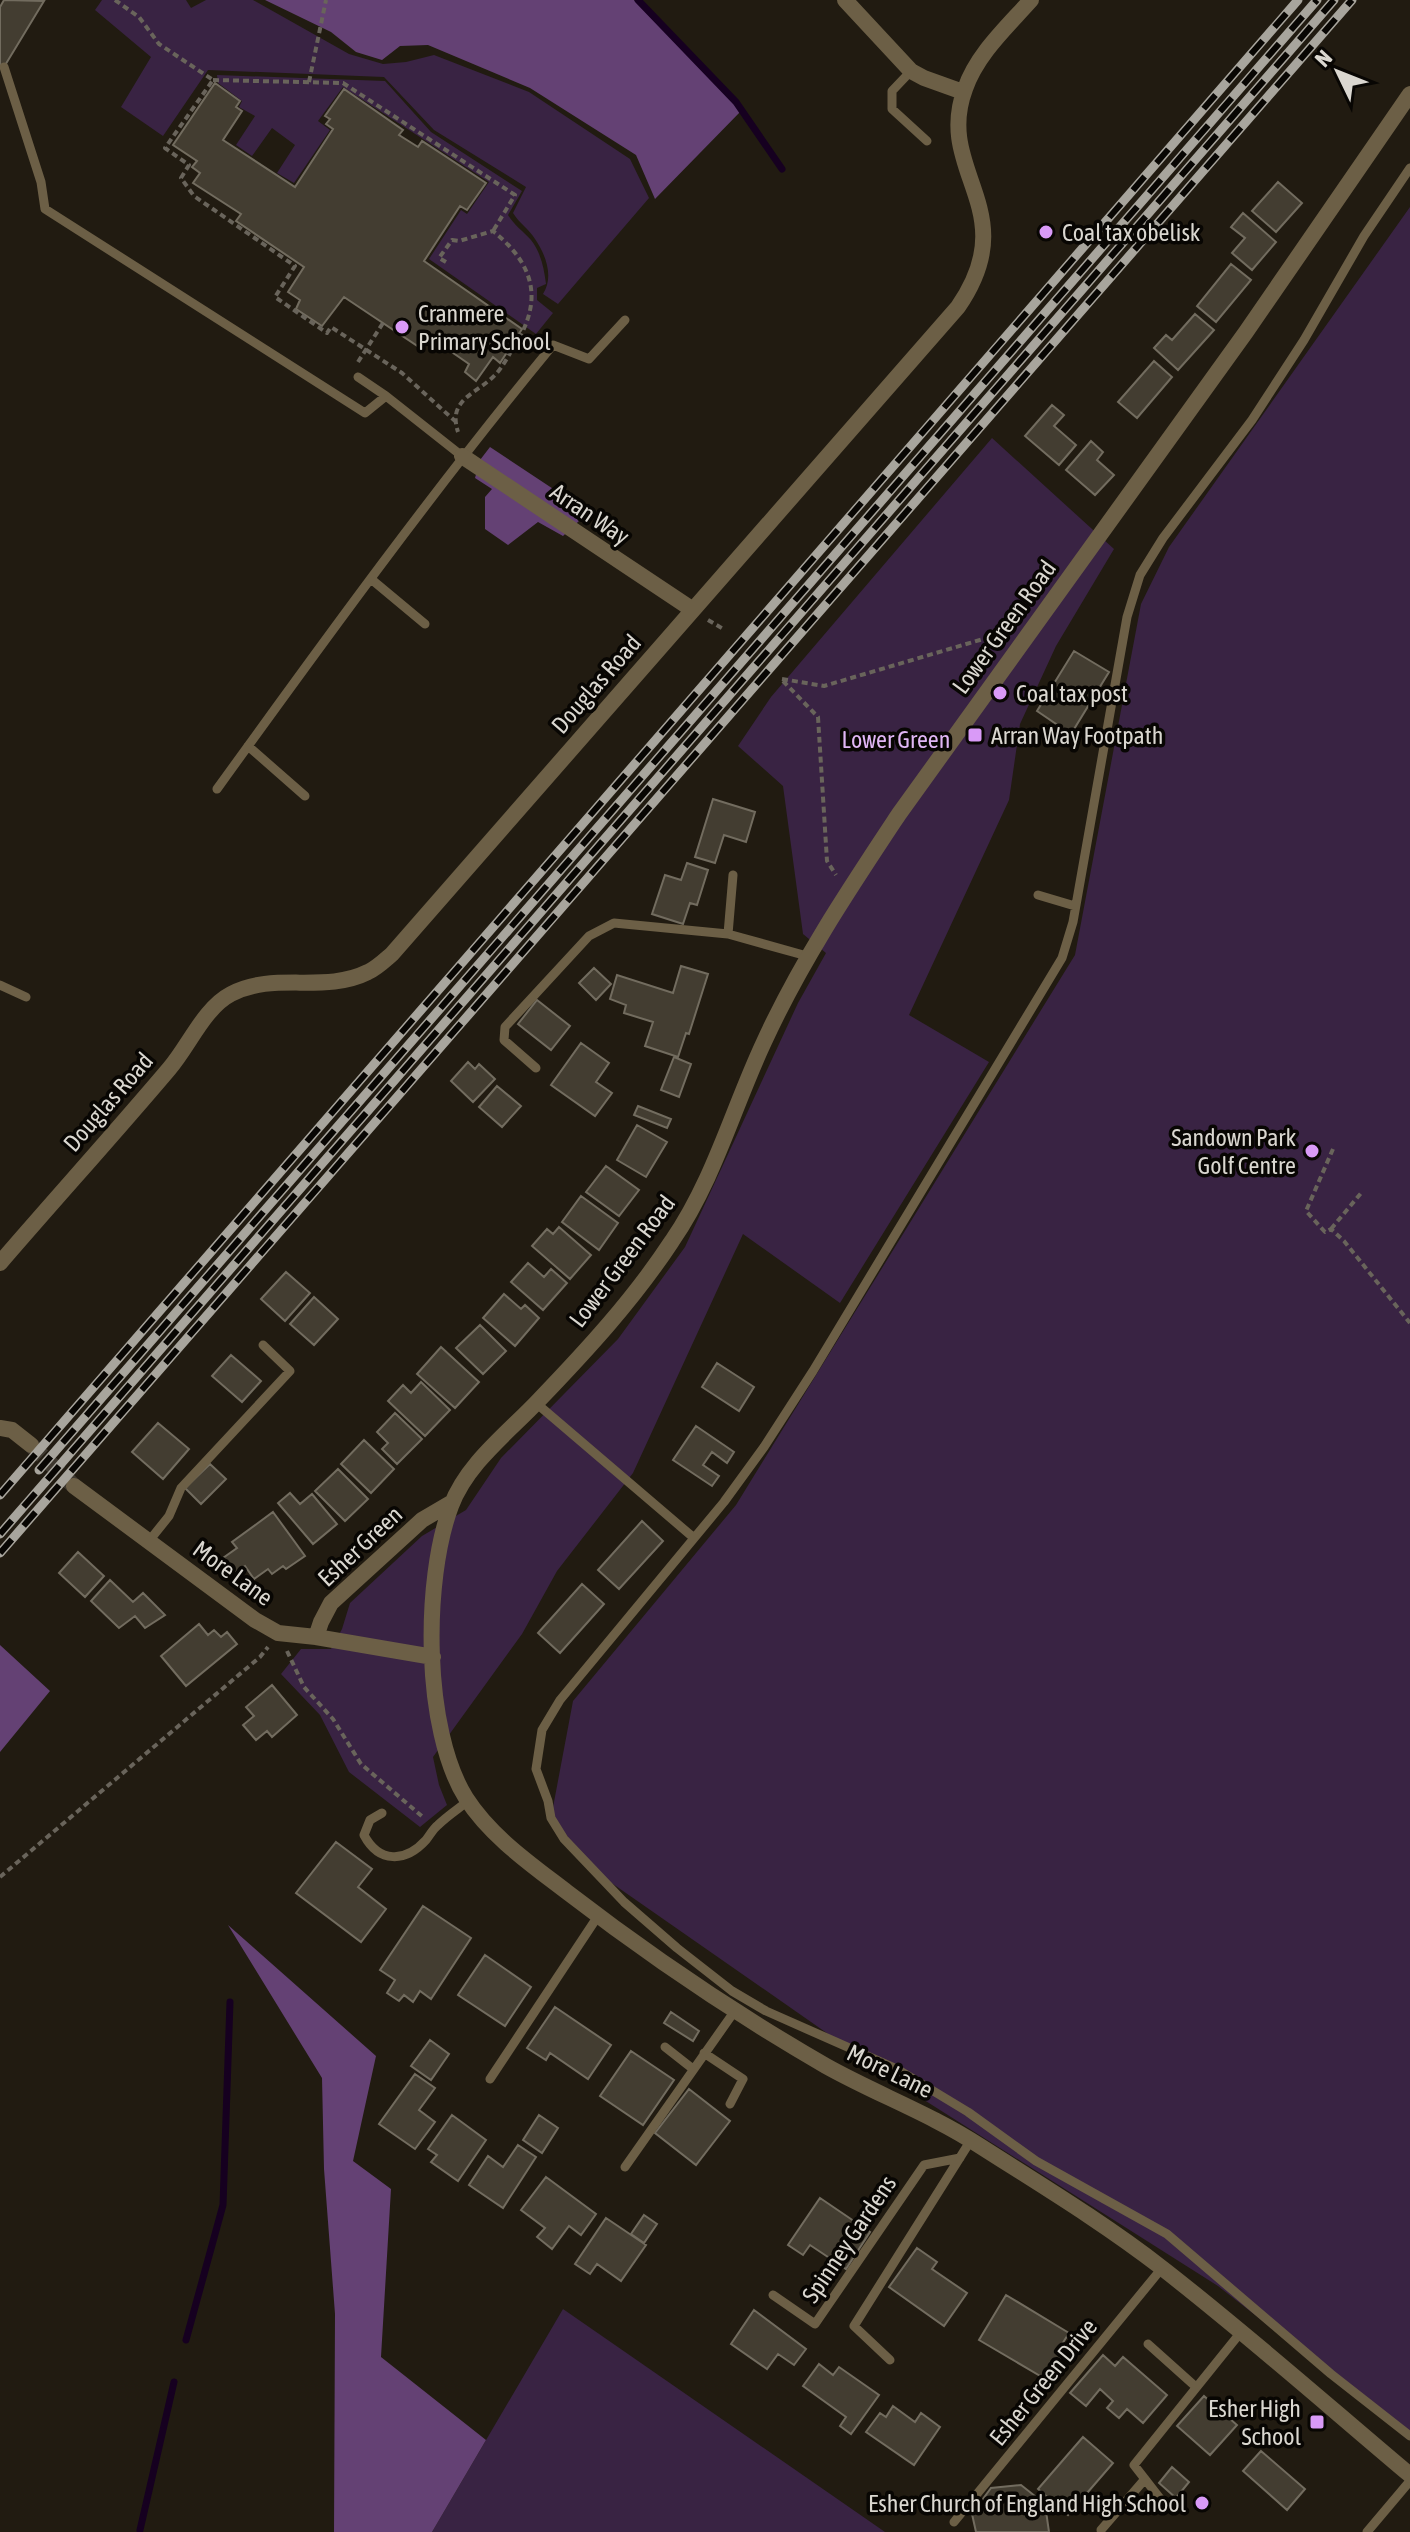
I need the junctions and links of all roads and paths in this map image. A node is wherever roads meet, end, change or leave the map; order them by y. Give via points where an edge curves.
1 (115, 0) edge
2 (326, 0) edge
3 (845, 0) edge
4 (1031, 0) edge
5 (4, 67) dead end
6 (911, 71) junction
7 (213, 80) junction
8 (309, 82) junction
9 (963, 92) junction
10 (1410, 94) edge
11 (927, 141) dead end
12 (1410, 168) edge
13 (493, 231) junction
14 (446, 262) dead end
15 (625, 320) dead end
16 (383, 323) dead end
17 (366, 349) junction
18 (355, 374) joint
19 (386, 396) junction
20 (455, 421) junction
21 (466, 451) junction
22 (371, 579) junction
23 (693, 610) junction
24 (425, 624) dead end
25 (1034, 627) junction
26 (248, 746) junction
27 (217, 789) dead end
28 (305, 796) dead end
29 (733, 875) dead end
30 (847, 892) junction
31 (1038, 895) dead end
32 (1075, 906) junction
33 (728, 934) junction
34 (807, 956) junction
35 (0, 985) edge
36 (26, 997) dead end
37 (536, 1068) dead end
38 (1333, 1149) dead end
39 (1362, 1192) dead end
40 (1331, 1229) junction
41 (0, 1263) edge
42 (1410, 1323) edge
43 (263, 1345) dead end
44 (536, 1403) junction
45 (0, 1428) edge
46 (31, 1445) tunnel mouth
47 (74, 1486) tunnel mouth
48 (451, 1503) junction
49 (694, 1538) junction
50 (149, 1541) junction
51 (278, 1633) junction
52 (316, 1637) junction
53 (433, 1657) junction
54 (468, 1801) junction
55 (382, 1813) dead end
56 (436, 1826) junction
57 (0, 1877) edge
58 (598, 1916) junction
59 (734, 2012) junction
60 (665, 2047) dead end
61 (704, 2053) junction
62 (693, 2069) junction
63 (490, 2079) dead end
64 (730, 2104) dead end
65 (971, 2140) junction
66 (960, 2158) junction
67 (625, 2167) dead end
68 (1162, 2268) junction
69 (773, 2295) dead end
70 (1241, 2332) junction
71 (1148, 2344) dead end
72 (890, 2360) dead end
73 (1196, 2387) junction
74 (1410, 2436) edge
75 (1410, 2478) edge
76 (1145, 2479) junction
77 (1162, 2501) dead end
78 (954, 2522) dead end
79 (1101, 2530) dead end
80 (1367, 2532) edge

1 - 7 path via 139,17 159,44
2 - 8 path
3 - 6 street
4 - 9 street, Douglas Road via 973,68
5 - 19 lane via 45,209 365,413
6 - 9 street
6 - 11 lane via 892,91 892,109
7 - 8 path
7 - 17 path via 165,148 189,165 181,178 194,196 295,266 275,297 327,333 331,327
8 - 13 path via 343,83 515,195
9 - 23 street, Douglas Road via 958,137 985,236 973,286
10 - 25 street, Lower Green Road
12 - 32 lane via 1252,420 1140,575 1127,617
13 - 14 path via 452,240 439,258
13 - 20 path via 524,264 531,283 529,321 496,375 467,395
15 - 21 lane via 589,359 553,345
16 - 17 path
17 - 18 path
17 - 20 path
18 - 19 lane
19 - 21 lane
20 - 21 path
21 - 22 lane
21 - 23 street, Arran Way
22 - 24 lane
22 - 26 lane
23 - 41 street, Douglas Road via 392,954 349,980 269,982 227,995
25 - 30 street, Lower Green Road
25 - 30 path via 824,686 782,679 818,717 827,861
26 - 27 lane
26 - 28 lane
29 - 33 lane
30 - 34 street, Lower Green Road
31 - 32 lane
32 - 49 lane via 1062,958 989,1082 764,1447
33 - 34 lane
33 - 37 lane via 614,923 589,936 505,1027 504,1040
34 - 44 street, Lower Green Road via 760,1049 710,1174 673,1240 608,1326
35 - 36 lane
38 - 40 path via 1306,1211 1325,1232
39 - 40 path
40 - 42 path
43 - 50 lane via 290,1371 181,1488 169,1516
44 - 48 street, More Lane via 488,1451
44 - 49 lane
45 - 46 street via 12,1430
47 - 50 street, More Lane
48 - 52 street, Esher Green via 422,1520 331,1603
48 - 53 street, More Lane via 434,1570
49 - 74 lane via 560,1700 542,1730 536,1769 551,1818 564,1839 624,1902 732,1991 897,2069 1036,2161 1167,2234
50 - 51 street, More Lane
51 - 52 street, More Lane
51 - 56 path via 304,1687 333,1719 361,1764
51 - 57 path via 260,1657
52 - 53 street, More Lane
53 - 54 street, More Lane via 449,1762
54 - 56 lane
54 - 58 street, More Lane via 510,1847
55 - 56 lane via 370,1820 364,1835 372,1849 389,1858 424,1842
58 - 59 street, More Lane
58 - 63 lane
59 - 61 lane
59 - 65 street, More Lane
60 - 62 lane
61 - 62 lane
61 - 64 lane via 743,2079
62 - 67 lane
65 - 66 lane
65 - 68 street, More Lane
66 - 69 lane, Spinney Gardens via 924,2165 815,2324
66 - 72 lane via 854,2326
68 - 70 street, More Lane
68 - 78 lane, Esher Green Drive
70 - 73 lane
70 - 75 street, More Lane
71 - 73 lane
73 - 76 lane via 1134,2465
75 - 80 lane
76 - 77 lane
76 - 79 lane

